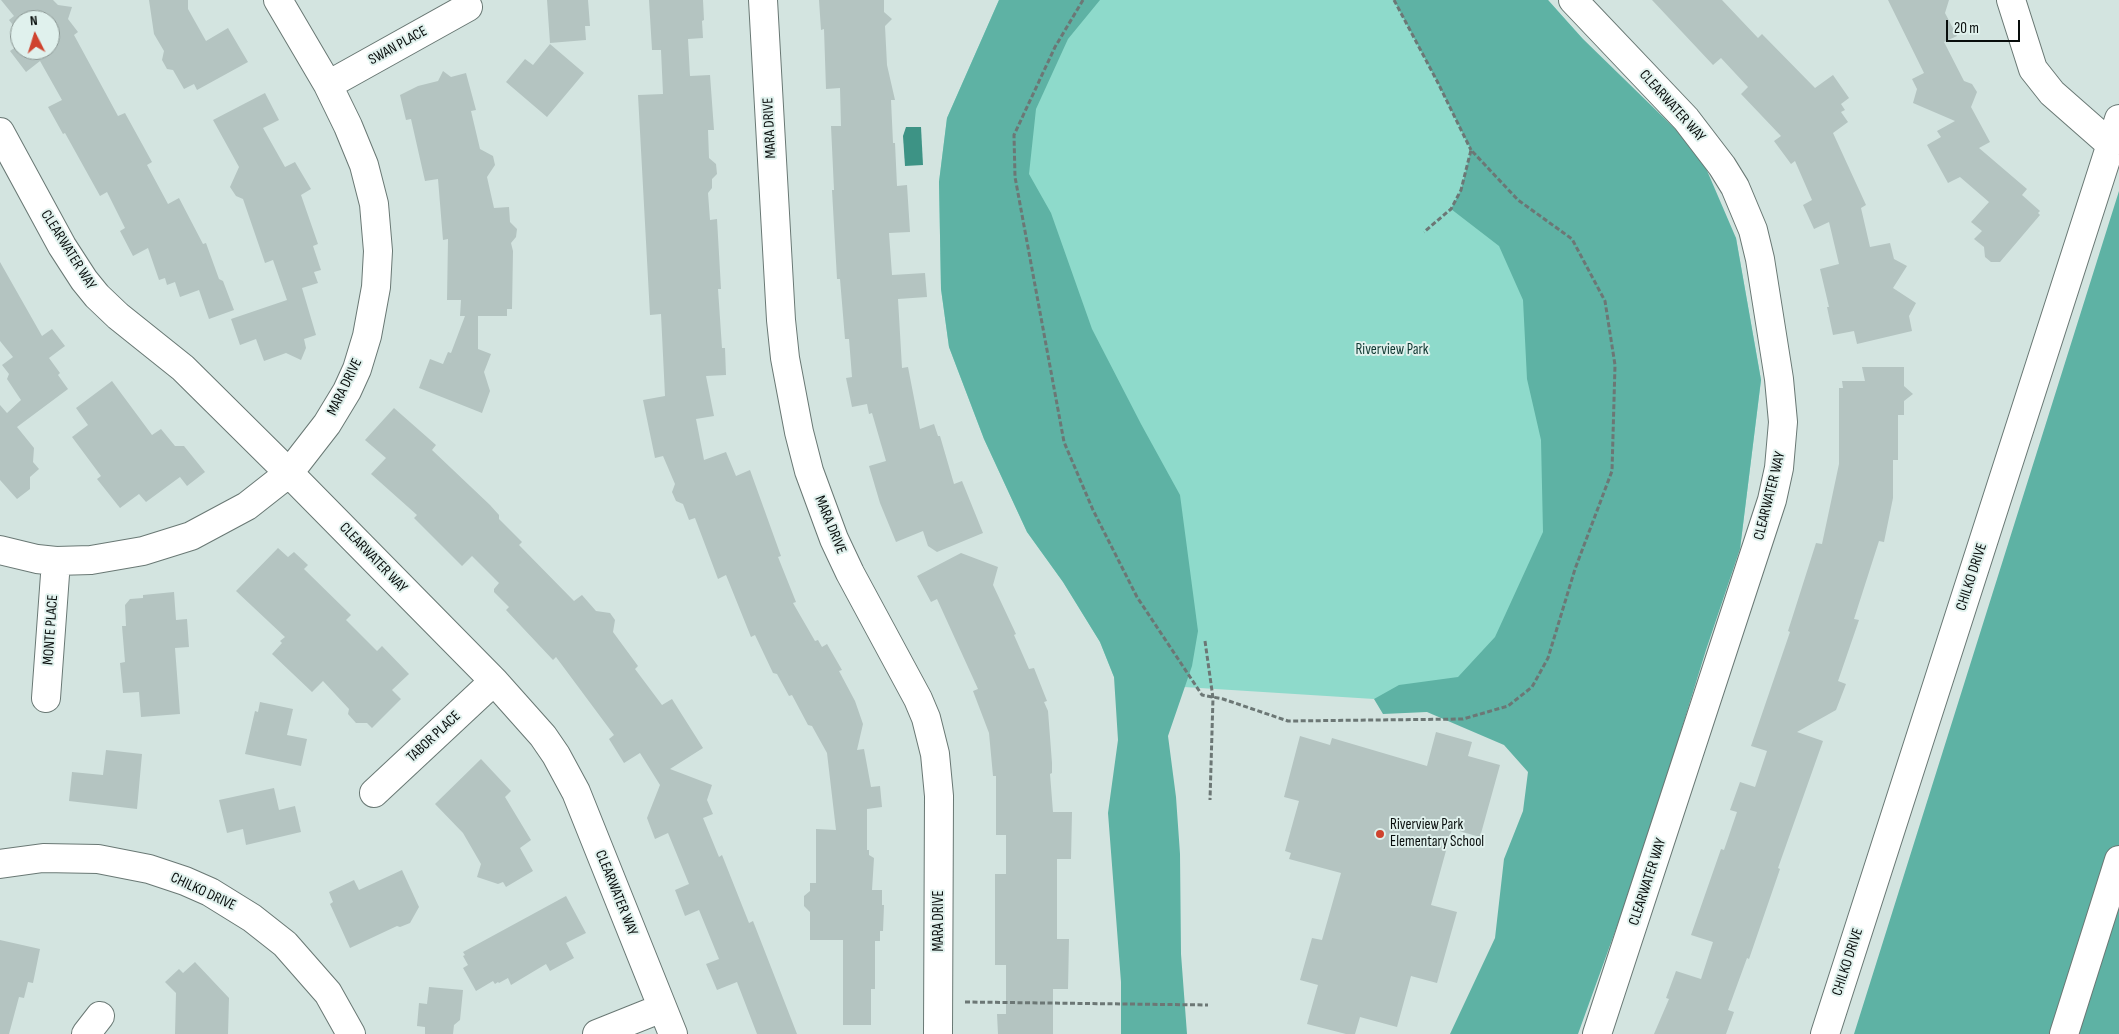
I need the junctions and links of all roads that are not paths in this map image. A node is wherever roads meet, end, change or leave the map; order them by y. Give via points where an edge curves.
1 (278, 0) edge
2 (764, 0) edge
3 (1573, 0) edge
4 (2011, 0) edge
5 (468, 6) dead end
6 (328, 86) junction
7 (0, 132) edge
8 (2114, 132) edge
9 (289, 472) junction
10 (0, 550) edge
11 (56, 561) junction
12 (494, 682) junction
13 (46, 698) dead end
14 (374, 793) dead end
15 (2119, 860) edge
16 (0, 864) edge
17 (662, 1008) junction
18 (351, 1034) edge
19 (597, 1034) edge
20 (673, 1034) edge
21 (938, 1034) edge
22 (1597, 1034) edge
23 (1825, 1034) edge
24 (2064, 1034) edge

1 - 6 street, MARA DRIVE
2 - 21 street, MARA DRIVE via 781,320 799,432 809,471 834,539 918,699 935,754 939,796
3 - 22 street, CLEARWATER WAY via 1686,119 1735,187 1753,230 1760,259 1783,422 1772,500
4 - 8 street via 2033,69 2052,93
5 - 6 street, SWAN PLACE
6 - 9 street, MARA DRIVE via 357,147 370,186 376,222 378,278 369,330 352,380 327,424
7 - 9 street, CLEARWATER WAY via 62,246 97,296 183,368
8 - 23 street, CHILKO DRIVE
9 - 11 street, MARA DRIVE via 247,506 191,536 126,555
9 - 12 street, CLEARWATER WAY
10 - 11 street, MARA DRIVE
11 - 13 street, MONTE PLACE
12 - 14 street, TABOR PLACE
12 - 17 street, CLEARWATER WAY via 543,736 567,773
15 - 24 street
16 - 18 street, CHILKO DRIVE via 43,858 98,859 149,869 210,892 247,914 285,944 328,993
17 - 19 street
17 - 20 street, CLEARWATER WAY

